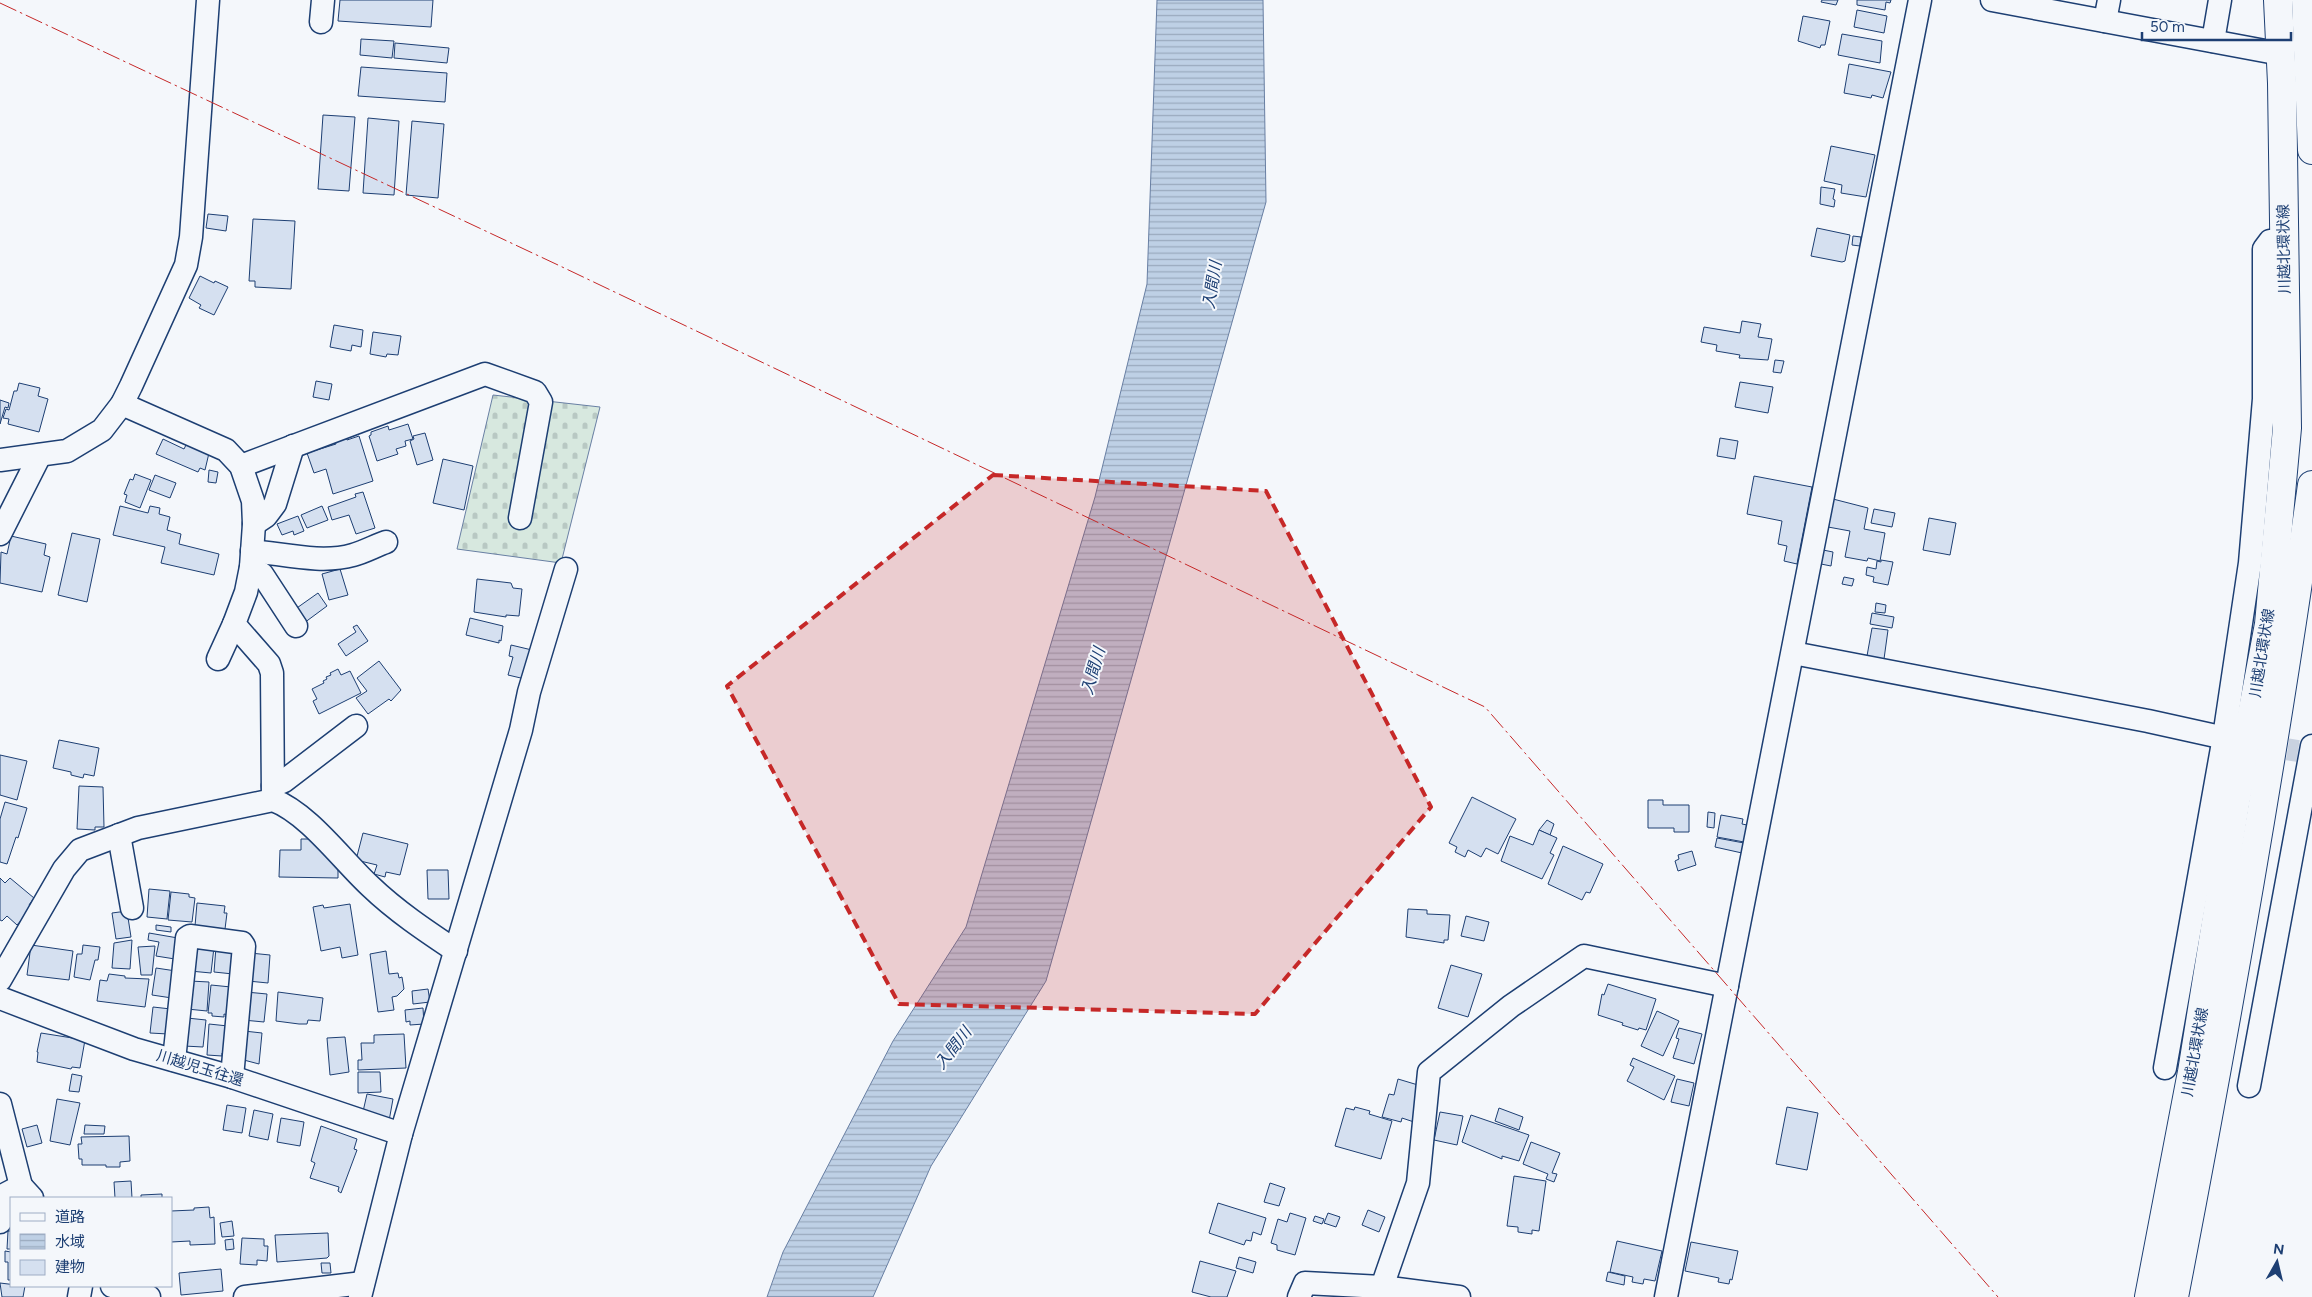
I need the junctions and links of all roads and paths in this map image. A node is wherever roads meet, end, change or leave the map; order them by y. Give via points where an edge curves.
1 (208, 0) edge
2 (323, 0) edge
3 (1920, 0) edge
4 (1992, 0) edge
5 (2220, 0) edge
6 (2278, 0) edge
7 (2306, 0) edge
8 (2107, 10) edge
9 (321, 22) dead end
10 (2213, 41) junction
11 (2281, 54) junction
12 (2310, 61) edge
13 (2312, 150) edge
14 (2284, 240) junction
15 (122, 404) junction
16 (293, 446) junction
17 (40, 455) junction
18 (0, 460) edge
19 (241, 466) junction
20 (2312, 485) edge
21 (520, 518) dead end
22 (254, 524) junction
23 (0, 534) edge
24 (386, 542) dead end
25 (252, 559) junction
26 (566, 569) dead end
27 (234, 624) junction
28 (296, 626) dead end
29 (1793, 652) junction
30 (218, 659) dead end
31 (356, 726) dead end
32 (2229, 739) junction
33 (2308, 751) edge
34 (273, 793) junction
35 (119, 835) junction
36 (132, 908) dead end
37 (456, 951) junction
38 (0, 980) edge
39 (1727, 986) junction
40 (0, 998) edge
41 (174, 1060) junction
42 (2165, 1068) dead end
43 (232, 1077) junction
44 (2249, 1086) dead end
45 (0, 1104) edge
46 (401, 1134) junction
47 (27, 1192) edge
48 (0, 1197) edge
49 (0, 1222) edge
50 (115, 1287) edge
51 (1382, 1287) junction
52 (361, 1290) edge
53 (149, 1297) edge
54 (245, 1297) edge
55 (1299, 1297) edge
56 (1459, 1297) edge
57 (1666, 1297) edge
58 (2149, 1297) edge
59 (2174, 1297) edge

1 - 15 street via 191,237 186,265
2 - 9 street
3 - 29 street
4 - 8 street
5 - 10 street
6 - 11 main road, 川越北環状線
7 - 12 main road
8 - 10 street
10 - 11 street
11 - 14 main road, 川越北環状線
12 - 13 main road
14 - 32 street via 2270,241 2264,249 2264,399 2250,562
14 - 58 main road, 川越北環状線 via 2287,428 2268,624 2192,1072
15 - 17 street via 102,430 67,451
15 - 19 street via 226,450
16 - 19 street
16 - 21 street via 485,374 535,392 541,402
16 - 22 street via 275,504
17 - 18 street
17 - 23 street
19 - 22 street via 253,501
20 - 59 main road, 川越北環状線 via 2286,670 2218,1070
22 - 25 street
24 - 25 street via 339,558
25 - 27 street via 246,592
25 - 28 street
26 - 37 street
27 - 30 street
27 - 34 street via 269,664 272,673
29 - 32 street
29 - 39 street
31 - 34 street
32 - 42 street
33 - 44 street
34 - 35 street
34 - 37 street via 389,904
35 - 36 street
35 - 38 street via 80,850 64,869
37 - 46 street
39 - 51 street via 1584,956 1511,1006 1429,1072 1418,1183
39 - 57 street
40 - 41 street, 川越児玉往還
41 - 43 street, 川越児玉往還
41 - 43 street via 187,938 242,943
43 - 46 street, 川越児玉往還
45 - 47 street
46 - 52 street
47 - 48 street
48 - 49 street
50 - 53 street
51 - 55 street via 1305,1284
51 - 56 street
52 - 54 street

